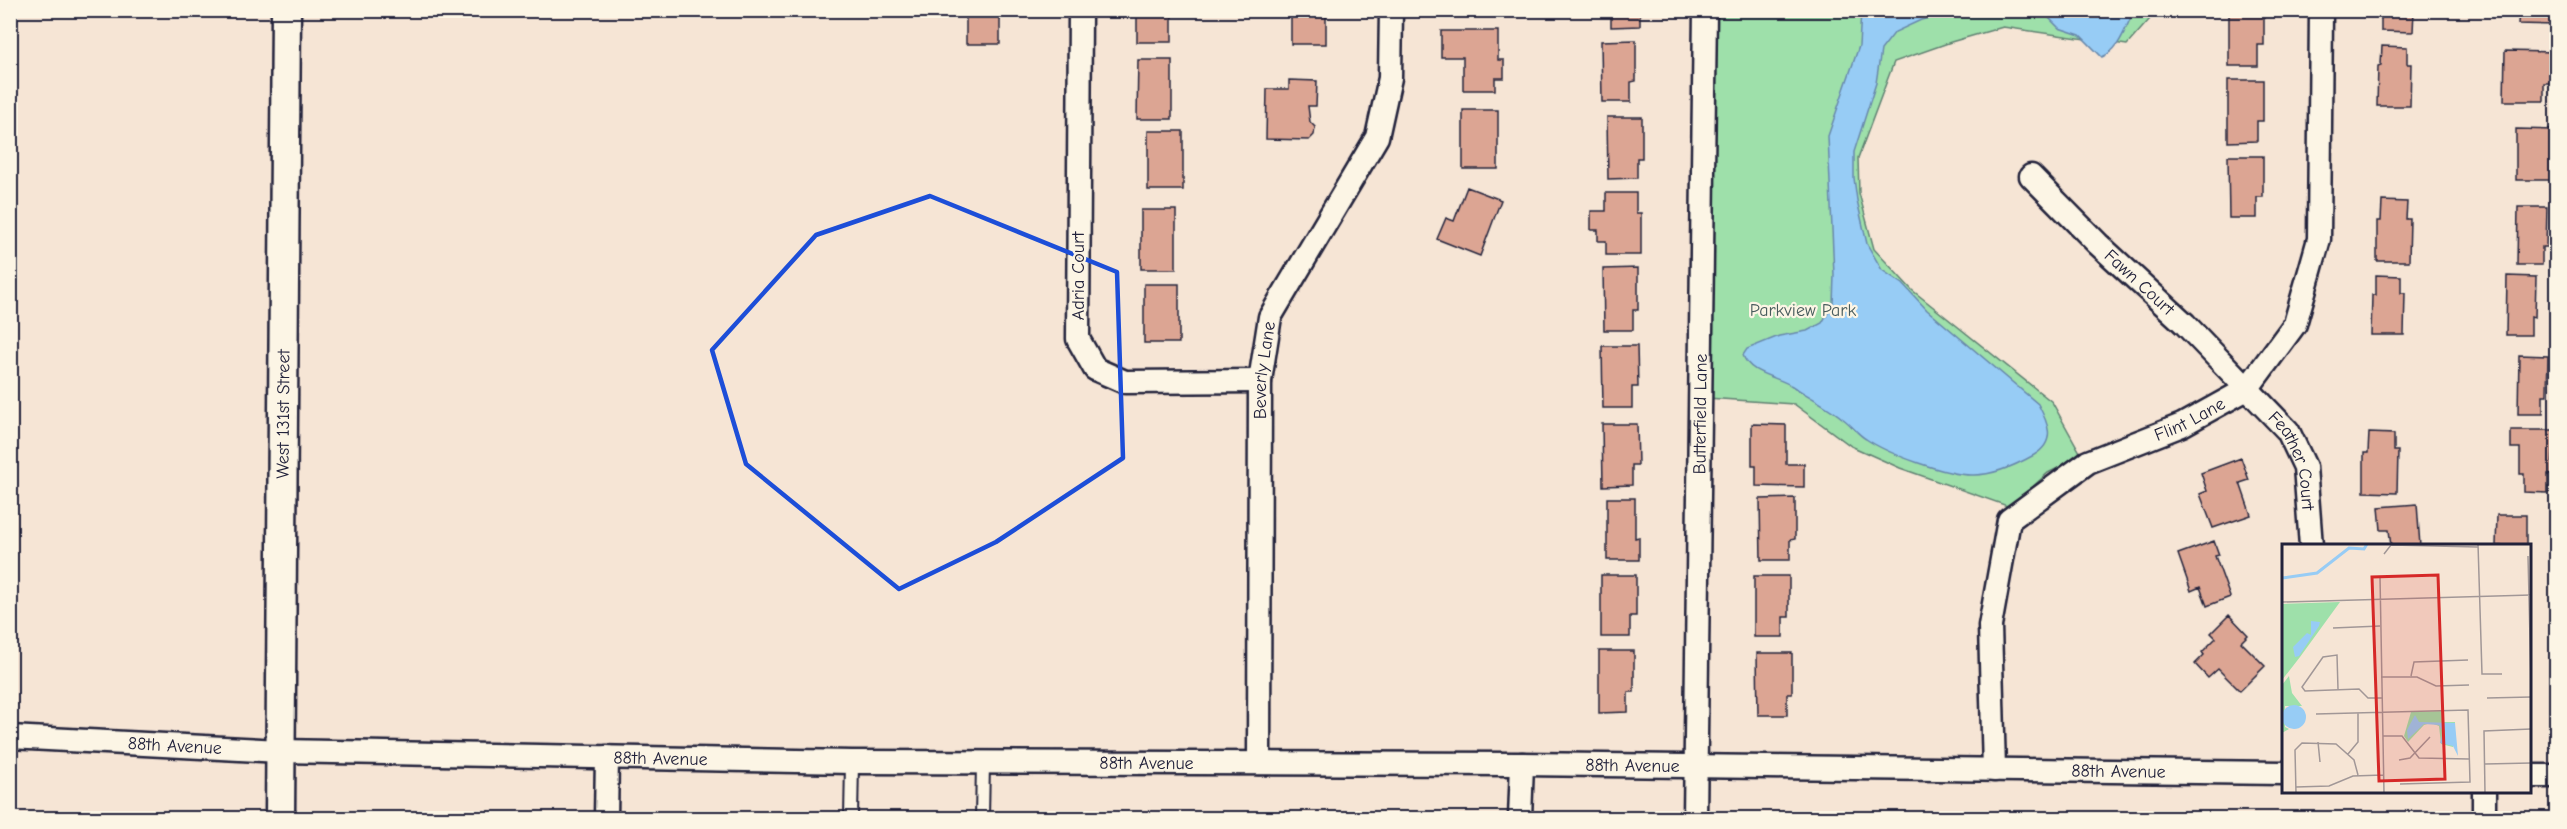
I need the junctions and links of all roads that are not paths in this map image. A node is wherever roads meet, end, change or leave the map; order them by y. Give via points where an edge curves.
1 (286, 10) edge
2 (1080, 10) edge
3 (1391, 10) edge
4 (1705, 10) edge
5 (2321, 10) edge
6 (2031, 176) dead end
7 (1260, 381) junction
8 (2247, 389) junction
9 (2310, 544) edge
10 (10, 737) edge
11 (280, 750) junction
12 (607, 757) junction
13 (852, 762) junction
14 (982, 762) junction
15 (1259, 762) junction
16 (1522, 764) junction
17 (1696, 766) junction
18 (1994, 770) junction
19 (2282, 773) edge
20 (2531, 776) edge
21 (2556, 776) edge
22 (2484, 793) edge
23 (280, 819) edge
24 (606, 819) edge
25 (851, 819) edge
26 (982, 819) edge
27 (1520, 819) edge
28 (1695, 819) edge
29 (2484, 819) edge

1 - 11 street, West 131st Street
2 - 7 street, Adria Court via 1078,339 1095,369 1125,382
3 - 7 street, Beverly Lane via 1390,78 1377,137 1270,317
4 - 17 street, Butterfield Lane
5 - 8 street, Flint Lane via 2319,239 2295,324
6 - 8 street, Fawn Court
7 - 15 street, Beverly Lane
8 - 9 street, Feather Court via 2288,431 2306,468
8 - 18 street, Flint Lane via 2182,425 2088,462 2009,520 1990,626
10 - 11 street, 88th Avenue
11 - 12 street, 88th Avenue
11 - 23 street, West 131st Street
12 - 13 street, 88th Avenue
12 - 24 street
13 - 14 street, 88th Avenue
13 - 25 lane
14 - 15 street, 88th Avenue
14 - 26 lane
15 - 16 street, 88th Avenue
16 - 17 street, 88th Avenue
16 - 27 street
17 - 18 street, 88th Avenue
17 - 28 street, Butterfield Lane
18 - 19 street, 88th Avenue
20 - 21 street
22 - 29 street

